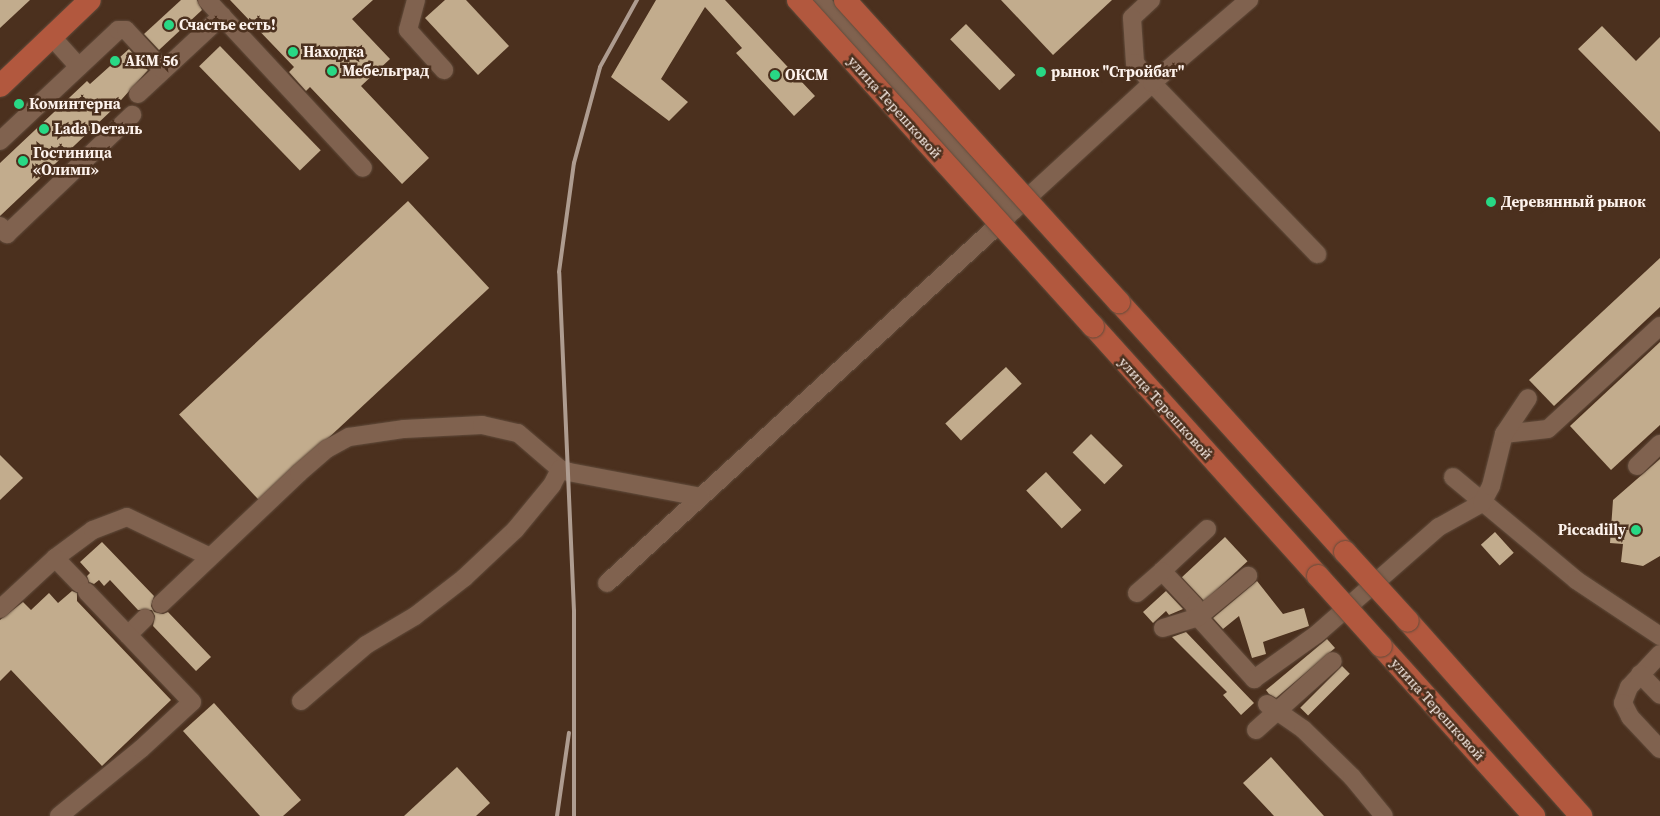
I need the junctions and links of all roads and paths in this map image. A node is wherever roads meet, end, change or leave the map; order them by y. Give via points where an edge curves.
1 (90, 0) edge
2 (207, 0) edge
3 (416, 0) edge
4 (798, 0) edge
5 (820, 0) edge
6 (854, 0) edge
7 (1151, 0) edge
8 (1249, 0) edge
9 (840, 8) edge
10 (222, 16) junction
11 (52, 38) junction
12 (79, 67) junction
13 (163, 70) junction
14 (444, 70) dead end
15 (1152, 83) junction
16 (0, 86) edge
17 (138, 94) dead end
18 (132, 115) dead end
19 (0, 141) edge
20 (363, 168) dead end
21 (1013, 211) junction
22 (0, 226) edge
23 (1317, 254) dead end
24 (1660, 326) edge
25 (1528, 398) dead end
26 (1504, 434) junction
27 (1660, 444) edge
28 (1637, 466) dead end
29 (560, 469) junction
30 (1453, 477) dead end
31 (701, 497) junction
32 (1482, 503) junction
33 (1207, 529) dead end
34 (210, 557) junction
35 (55, 558) junction
36 (1162, 571) junction
37 (1248, 576) dead end
38 (607, 584) dead end
39 (1138, 593) dead end
40 (161, 604) dead end
41 (0, 609) edge
42 (1198, 617) junction
43 (146, 618) dead end
44 (1163, 628) dead end
45 (128, 635) junction
46 (1660, 636) edge
47 (1660, 654) edge
48 (1333, 661) dead end
49 (1634, 681) junction
50 (1660, 695) edge
51 (301, 701) dead end
52 (1273, 708) junction
53 (1256, 730) dead end
54 (1659, 747) edge
55 (59, 816) edge
56 (1384, 816) edge
57 (1534, 816) edge
58 (1581, 816) edge

1 - 11 main road
2 - 10 street
3 - 14 street via 408,30
4 - 57 main road, улица Терешковой, bridge
5 - 9 street
6 - 9 street
7 - 15 street via 1132,18 1135,63
8 - 15 street
9 - 21 street
9 - 58 main road, bridge via 1119,302
10 - 13 street
10 - 20 street
11 - 12 street
11 - 16 main road
12 - 13 street via 118,30 126,30
12 - 19 street
13 - 17 street
15 - 21 street
15 - 23 street
18 - 22 street via 7,234
21 - 31 street
24 - 26 street via 1548,429
25 - 26 street
26 - 32 street via 1492,486
27 - 28 street
29 - 31 street
29 - 34 street via 518,433 482,425 404,429 349,438 327,449
29 - 51 street via 552,485 515,530 464,578 415,616 366,645
30 - 32 street
31 - 38 street
32 - 42 street via 1439,528 1317,634 1254,679
32 - 46 street via 1576,580
33 - 36 street
34 - 35 street via 127,517 92,530
34 - 40 street
35 - 41 street
35 - 45 street
36 - 39 street
36 - 42 street via 1194,605
37 - 42 street
42 - 44 street
43 - 45 street
45 - 55 street via 192,702
47 - 49 street
48 - 52 street
49 - 50 street
49 - 54 street via 1623,703 1630,718
52 - 53 street
52 - 56 street via 1303,729 1352,777

